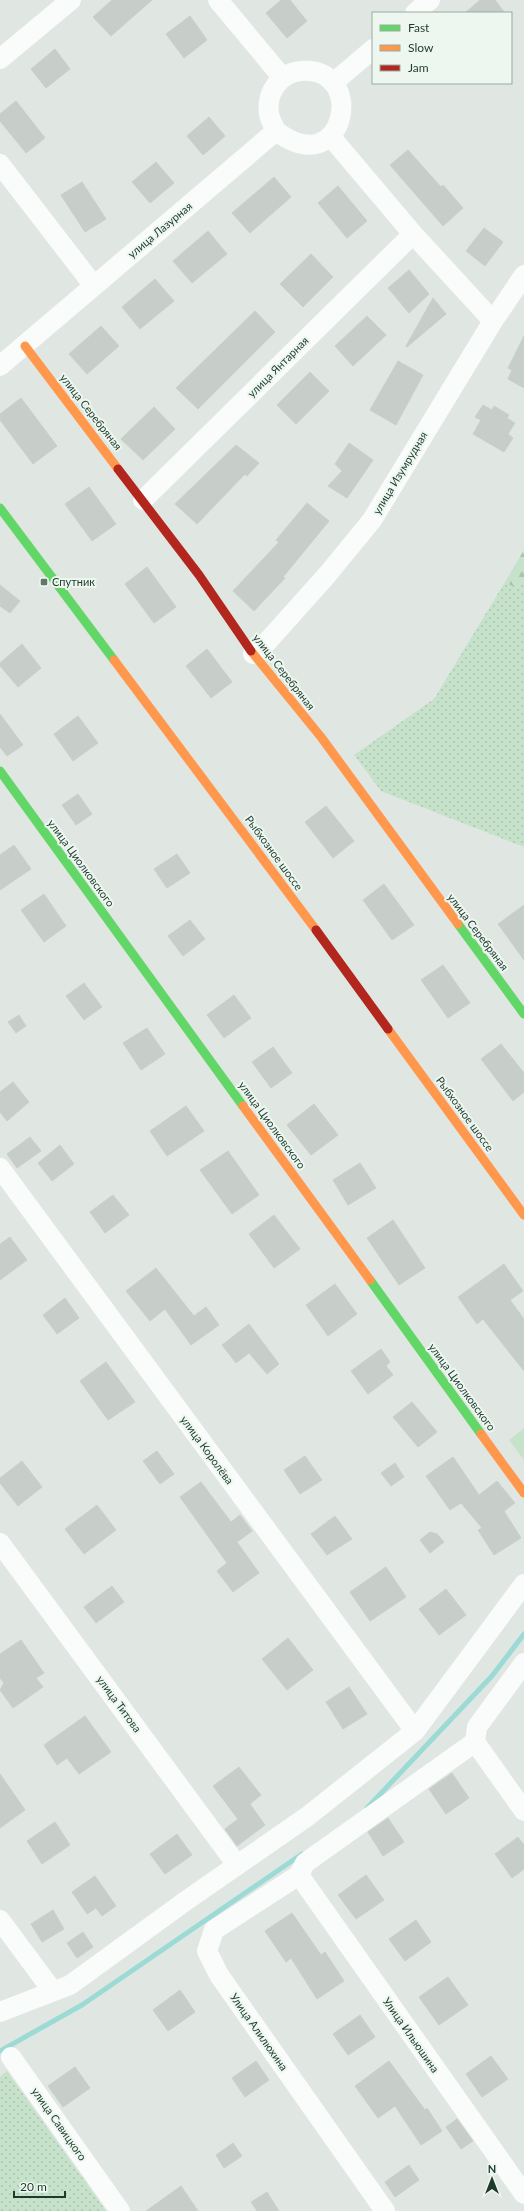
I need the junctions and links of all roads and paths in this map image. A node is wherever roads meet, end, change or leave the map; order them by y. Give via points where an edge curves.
1 (71, 0) edge
2 (218, 0) edge
3 (430, 0) edge
4 (416, 12) edge
5 (372, 49) edge
6 (0, 59) edge
7 (282, 77) junction
8 (333, 83) junction
9 (276, 131) junction
10 (331, 137) junction
11 (0, 164) edge
12 (413, 234) junction
13 (524, 275) edge
14 (94, 286) junction
15 (493, 321) junction
16 (25, 346) junction
17 (0, 366) edge
18 (143, 500) junction
19 (2, 516) edge
20 (253, 654) junction
21 (0, 772) edge
22 (524, 1014) edge
23 (0, 1168) edge
24 (524, 1215) edge
25 (524, 1493) edge
26 (0, 1543) edge
27 (524, 1584) edge
28 (524, 1663) edge
29 (415, 1731) junction
30 (475, 1742) junction
31 (524, 1811) edge
32 (237, 1865) junction
33 (299, 1875) junction
34 (0, 1920) edge
35 (52, 1990) junction
36 (0, 2012) edge
37 (11, 2057) dead end
38 (524, 2194) edge
39 (120, 2211) edge
40 (386, 2211) edge

1 - 6 street
2 - 7 street
3 - 4 street
5 - 8 street
7 - 8 street via 295,71 308,70 322,74
7 - 9 street via 269,100 269,115
8 - 10 street via 341,96 343,111 340,125
9 - 10 street via 288,140 302,145 317,144
9 - 14 street, улица Лазурная
10 - 12 street
11 - 14 street
12 - 15 street
12 - 18 street, улица Янтарная
13 - 15 street, улица Изумрудная
14 - 16 street, улица Лазурная
15 - 20 street, улица Изумрудная via 372,520 317,586
16 - 17 street, улица Лазурная
16 - 18 street, улица Серебряная
18 - 20 street, улица Серебряная via 199,574
19 - 24 street, Рыбхозное шоссе via 221,801
20 - 22 street, улица Серебряная via 321,737
21 - 25 street, улица Циолковского
23 - 29 street, улица Королёва
26 - 32 street, улица Титова
27 - 29 street
28 - 30 street via 477,1727
29 - 32 street via 308,1816
30 - 31 street
30 - 33 street via 305,1863
32 - 35 street via 70,1985
33 - 38 street, Улица Ильюшина
33 - 40 street, Улица Алилюхина via 214,1930 207,1952 219,1975
34 - 35 street
35 - 36 street
37 - 39 street, улица Савицкого

